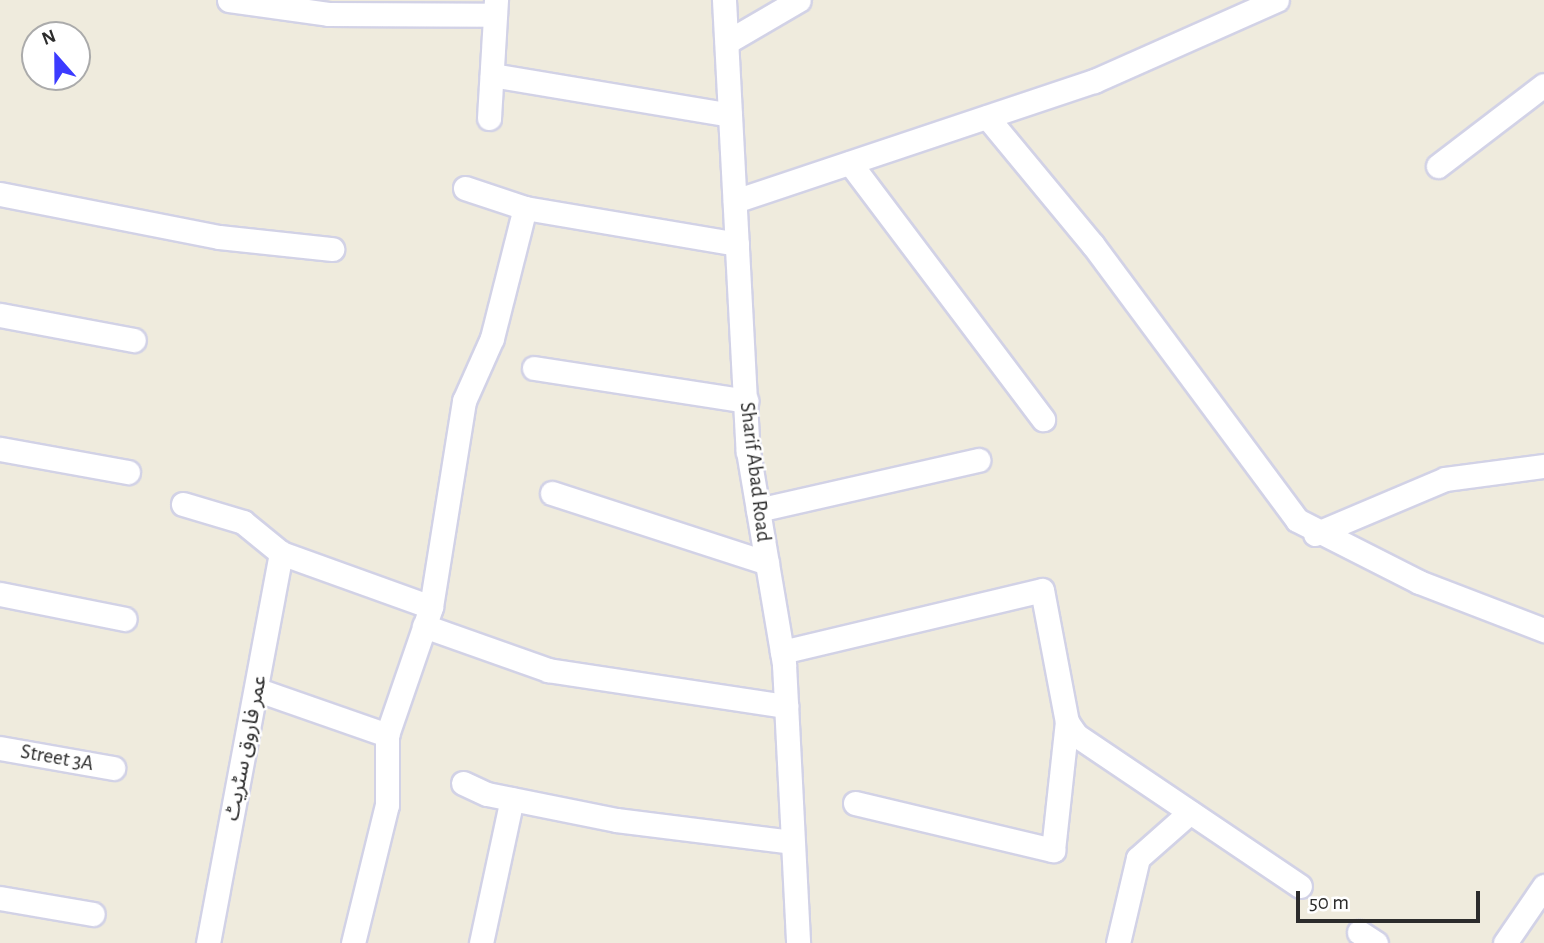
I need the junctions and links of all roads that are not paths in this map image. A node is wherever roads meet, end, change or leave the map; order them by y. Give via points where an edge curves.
1 (229, 0) edge
2 (724, 0) edge
3 (799, 0) edge
4 (1277, 0) edge
5 (353, 7) edge
6 (496, 8) edge
7 (727, 42) junction
8 (492, 75) junction
9 (1544, 85) edge
10 (730, 115) junction
11 (987, 117) junction
12 (489, 118) dead end
13 (850, 163) junction
14 (1438, 166) dead end
15 (465, 188) dead end
16 (0, 194) edge
17 (735, 201) junction
18 (525, 208) junction
19 (737, 244) junction
20 (331, 249) dead end
21 (0, 315) edge
22 (134, 340) dead end
23 (534, 368) dead end
24 (746, 401) junction
25 (1043, 419) dead end
26 (0, 449) edge
27 (978, 460) dead end
28 (1544, 466) edge
29 (128, 472) dead end
30 (552, 493) dead end
31 (183, 505) dead end
32 (758, 510) junction
33 (1315, 534) junction
34 (281, 553) junction
35 (767, 563) junction
36 (0, 594) edge
37 (428, 617) junction
38 (125, 619) dead end
39 (1544, 630) edge
40 (782, 652) junction
41 (258, 690) junction
42 (786, 706) junction
43 (1067, 722) junction
44 (387, 735) junction
45 (0, 748) edge
46 (113, 768) dead end
47 (463, 783) dead end
48 (512, 799) junction
49 (855, 803) dead end
50 (1190, 812) junction
51 (792, 842) junction
52 (1300, 886) dead end
53 (1544, 886) edge
54 (0, 898) edge
55 (93, 914) dead end
56 (212, 942) edge
57 (353, 943) edge
58 (481, 943) edge
59 (797, 943) edge
60 (1118, 943) edge
61 (1505, 943) edge

1 - 5 street
2 - 7 street, Sharif Abad Road
3 - 7 street
4 - 11 street via 1094,81
5 - 6 street
6 - 8 street
7 - 10 street, Sharif Abad Road
8 - 10 street
8 - 12 street
9 - 14 street
10 - 17 street, Sharif Abad Road
11 - 13 street
11 - 33 street via 1093,245 1297,520
13 - 17 street
13 - 25 street
15 - 18 street
16 - 20 street via 219,237
17 - 19 street, Sharif Abad Road
18 - 19 street
18 - 37 street via 492,338 464,401
19 - 24 street, Sharif Abad Road
21 - 22 street
23 - 24 street
24 - 32 street, Sharif Abad Road
26 - 29 street
27 - 32 street
28 - 33 street via 1445,480
30 - 35 street
31 - 34 street via 243,522
32 - 35 street, Sharif Abad Road
33 - 39 street
34 - 37 street
34 - 41 street, عمر فاروق سٹریٹ
35 - 40 street, Sharif Abad Road
36 - 38 street
37 - 42 street via 548,670
37 - 44 street
40 - 42 street, Sharif Abad Road
40 - 43 street via 1042,590
41 - 44 street
41 - 56 street, عمر فاروق سٹریٹ
42 - 51 street, Sharif Abad Road
43 - 49 street via 1053,850
43 - 50 street via 1091,748
44 - 57 street via 387,805
45 - 46 street, Street 3A
47 - 48 street
48 - 51 street
48 - 58 street
50 - 52 street
50 - 60 street via 1138,858
51 - 59 street, Sharif Abad Road
53 - 61 street
54 - 55 street

